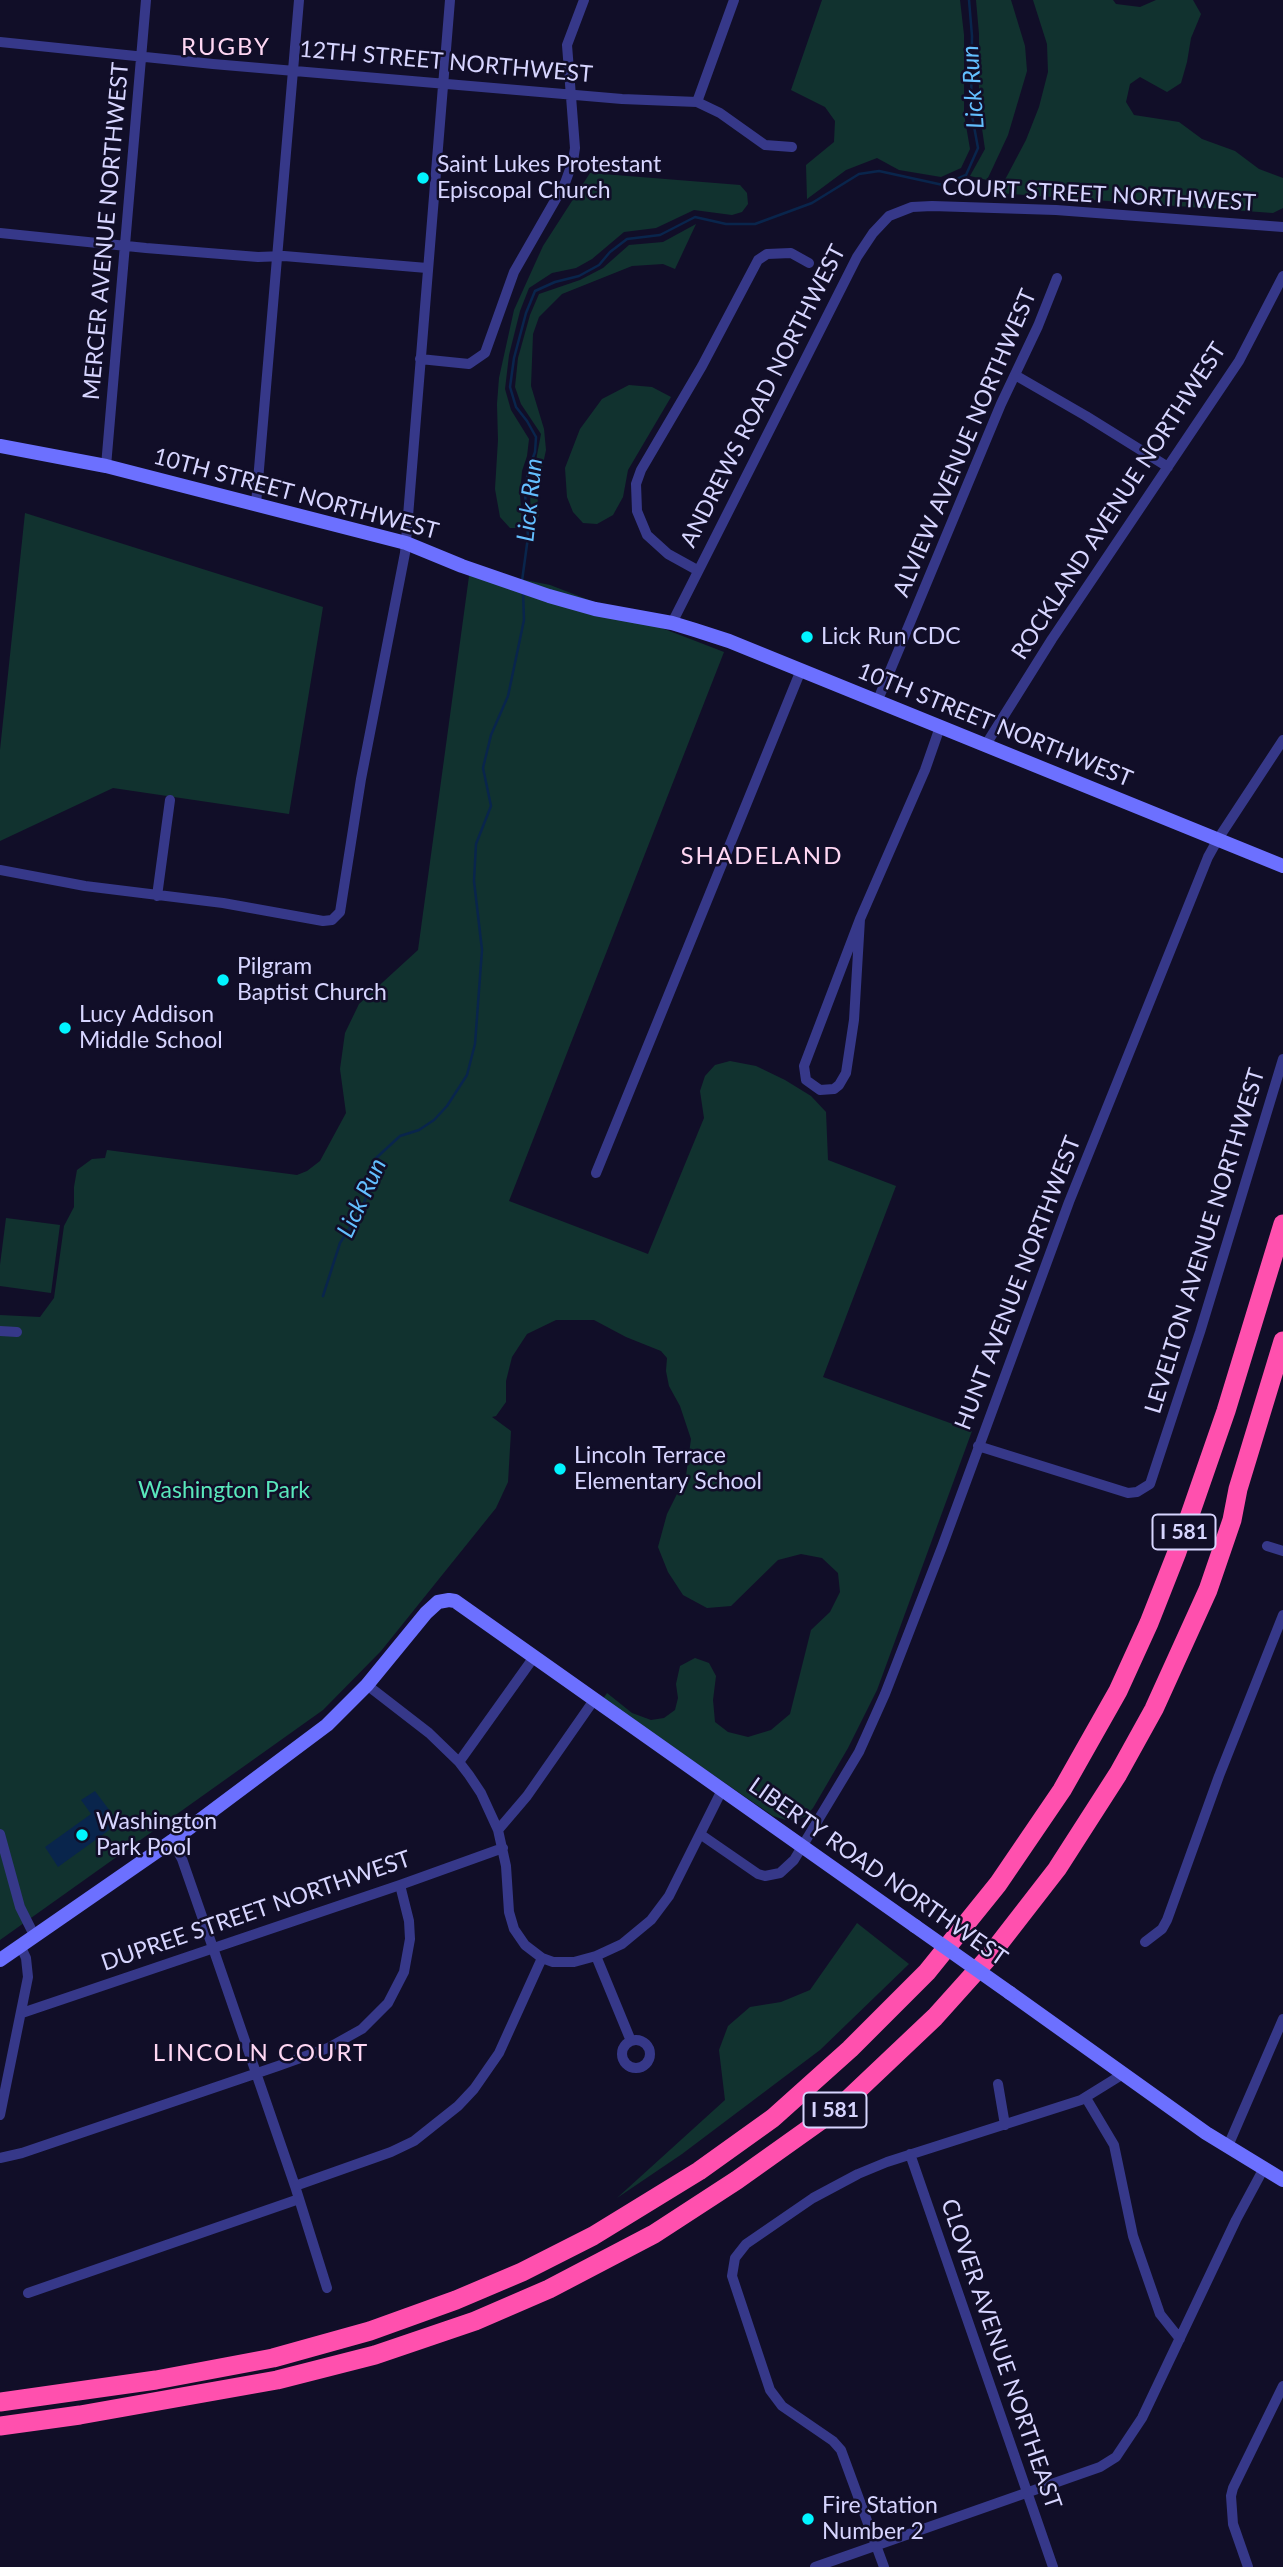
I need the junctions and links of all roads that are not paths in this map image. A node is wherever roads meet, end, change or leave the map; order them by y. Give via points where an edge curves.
1 (146, 0) edge
2 (299, 0) edge
3 (450, 0) edge
4 (584, 0) edge
5 (734, 0) edge
6 (0, 43) edge
7 (141, 57) junction
8 (293, 70) junction
9 (444, 82) junction
10 (571, 94) junction
11 (697, 102) junction
12 (792, 147) dead end
13 (912, 207) joint
14 (1283, 227) edge
15 (0, 233) edge
16 (125, 246) junction
17 (277, 256) junction
18 (809, 263) dead end
19 (427, 268) junction
20 (1283, 276) edge
21 (1057, 278) dead end
22 (420, 359) junction
23 (1014, 375) junction
24 (0, 446) edge
25 (106, 466) junction
26 (1168, 467) junction
27 (256, 504) junction
28 (406, 543) junction
29 (697, 570) junction
30 (672, 623) junction
31 (801, 670) junction
32 (877, 702) junction
33 (940, 727) junction
34 (1283, 740) edge
35 (985, 746) junction
36 (170, 800) dead end
37 (1217, 839) junction
38 (1283, 866) edge
39 (0, 870) edge
40 (158, 896) junction
41 (860, 919) junction
42 (1283, 1059) edge
43 (596, 1173) dead end
44 (1283, 1224) edge
45 (0, 1331) edge
46 (17, 1332) dead end
47 (1283, 1341) edge
48 (978, 1446) junction
49 (1267, 1546) dead end
50 (1283, 1551) edge
51 (1283, 1615) edge
52 (534, 1657) junction
53 (367, 1685) junction
54 (594, 1700) junction
55 (459, 1762) junction
56 (722, 1790) junction
57 (498, 1830) junction
58 (0, 1833) edge
59 (700, 1834) junction
60 (172, 1841) junction
61 (801, 1846) junction
62 (503, 1848) junction
63 (400, 1885) junction
64 (34, 1935) junction
65 (1145, 1942) dead end
66 (20, 1945) junction
67 (213, 1948) junction
68 (597, 1956) junction
69 (542, 1958) junction
70 (0, 1960) edge
71 (22, 2013) junction
72 (1283, 2019) edge
73 (631, 2041) dead end
74 (256, 2072) junction
75 (1123, 2074) junction
76 (998, 2084) dead end
77 (1086, 2098) junction
78 (0, 2115) edge
79 (1005, 2124) junction
80 (1228, 2147) junction
81 (910, 2154) junction
82 (0, 2158) edge
83 (1264, 2168) junction
84 (1283, 2180) edge
85 (295, 2186) junction
86 (299, 2199) junction
87 (327, 2288) dead end
88 (28, 2293) dead end
89 (1180, 2339) junction
90 (1283, 2386) edge
91 (0, 2402) edge
92 (56, 2418) junction
93 (0, 2426) edge
94 (0, 2434) edge
95 (1027, 2492) junction
96 (877, 2545) junction
97 (815, 2567) edge
98 (884, 2567) edge
99 (1053, 2567) edge
100 (1248, 2567) edge

1 - 7 street, MERCER AVENUE NORTHWEST
2 - 8 street
3 - 9 street
4 - 10 street via 567,45
5 - 11 street
6 - 7 street, 12TH STREET NORTHWEST
7 - 8 street, 12TH STREET NORTHWEST
7 - 16 street, MERCER AVENUE NORTHWEST
8 - 9 street, 12TH STREET NORTHWEST
8 - 17 street
9 - 10 street, 12TH STREET NORTHWEST
9 - 19 street
10 - 11 street, 12TH STREET NORTHWEST
10 - 22 street via 573,161 514,272 485,353 469,364
11 - 12 street, 12TH STREET NORTHWEST via 765,145
13 - 14 street, COURT STREET NORTHWEST via 1056,209
13 - 29 street, ANDREWS ROAD NORTHWEST via 889,216 857,257
15 - 16 street
16 - 17 street
16 - 25 street, MERCER AVENUE NORTHWEST
17 - 19 street
17 - 27 street
18 - 29 street via 792,253 767,254 758,260 636,484 637,511 648,535 668,554
19 - 22 street
20 - 26 street, ROCKLAND AVENUE NORTHWEST via 1239,361
21 - 23 street, ALVIEW AVENUE NORTHWEST
22 - 28 street
23 - 26 street
23 - 32 street, ALVIEW AVENUE NORTHWEST
24 - 25 street, 10TH STREET NORTHWEST
25 - 27 street, 10TH STREET NORTHWEST
26 - 35 street, ROCKLAND AVENUE NORTHWEST
27 - 28 street, 10TH STREET NORTHWEST
28 - 30 street, 10TH STREET NORTHWEST via 550,596
28 - 40 street via 340,912 323,921
29 - 30 street, ANDREWS ROAD NORTHWEST
30 - 31 street, 10TH STREET NORTHWEST
31 - 32 street, 10TH STREET NORTHWEST
31 - 43 street
32 - 33 street, 10TH STREET NORTHWEST
33 - 35 street, 10TH STREET NORTHWEST
33 - 41 street
34 - 37 street, HUNT AVENUE NORTHWEST
35 - 37 street, 10TH STREET NORTHWEST
36 - 40 street
37 - 38 street, 10TH STREET NORTHWEST
37 - 48 street, HUNT AVENUE NORTHWEST via 1069,1202
39 - 40 street
41 - 41 street via 804,1066 806,1080 820,1090 839,1086 846,1073
42 - 48 street, LEVELTON AVENUE NORTHWEST via 1150,1484 1128,1493
44 - 91 highway, I 581 via 1177,1552 1118,1691 1062,1790 998,1884 927,1972 850,2049 773,2118 689,2178 582,2242 456,2300 370,2331 273,2358
45 - 46 street
47 - 92 highway, I 581 via 1212,1578 1178,1659 1124,1764 1065,1858 988,1958 927,2026 841,2106 654,2234 475,2321 375,2355 277,2380
48 - 61 street, HUNT AVENUE NORTHWEST via 859,1752
49 - 50 street
51 - 65 street via 1167,1920
52 - 53 street, LIBERTY ROAD NORTHWEST via 449,1600 426,1612
52 - 54 street, LIBERTY ROAD NORTHWEST
52 - 55 street
53 - 55 street via 429,1732
53 - 60 street via 327,1725
54 - 56 street, LIBERTY ROAD NORTHWEST
54 - 57 street
55 - 57 street via 481,1793
56 - 59 street
56 - 61 street, LIBERTY ROAD NORTHWEST
57 - 62 street
58 - 64 street via 20,1907
59 - 61 street, HUNT AVENUE NORTHWEST via 765,1876 788,1867
59 - 68 street via 656,1914 622,1944
60 - 64 street
60 - 67 street
61 - 75 street, LIBERTY ROAD NORTHWEST, bridge
62 - 63 street, DUPREE STREET NORTHWEST
62 - 69 street via 511,1921 525,1945
63 - 67 street, DUPREE STREET NORTHWEST
63 - 74 street via 409,1921 409,1947 404,1972 388,2003 362,2029 328,2048
64 - 66 street
66 - 70 street
66 - 71 street via 28,1966
67 - 71 street, DUPREE STREET NORTHWEST
67 - 74 street
68 - 69 street via 564,1963
68 - 73 street
69 - 85 street via 499,2053 458,2106 414,2141
71 - 78 street
72 - 80 street
74 - 82 street
74 - 85 street
75 - 77 street
75 - 80 street, LIBERTY ROAD NORTHWEST
76 - 79 street
77 - 79 street
77 - 89 street via 1114,2145 1133,2236 1160,2314
79 - 81 street
80 - 83 street, LIBERTY ROAD NORTHWEST
81 - 95 street, CLOVER AVENUE NORTHEAST
81 - 96 street via 813,2198 746,2244 734,2261 732,2276 770,2390 782,2406 841,2450
83 - 84 street, LIBERTY ROAD NORTHWEST
83 - 89 street
85 - 86 street
86 - 87 street
86 - 88 street
89 - 95 street via 1142,2418 1116,2457 1101,2467
90 - 100 street via 1231,2496 1233,2524
92 - 93 highway, I 581
92 - 94 highway
95 - 96 street
95 - 99 street, CLOVER AVENUE NORTHEAST
96 - 97 street
96 - 98 street

